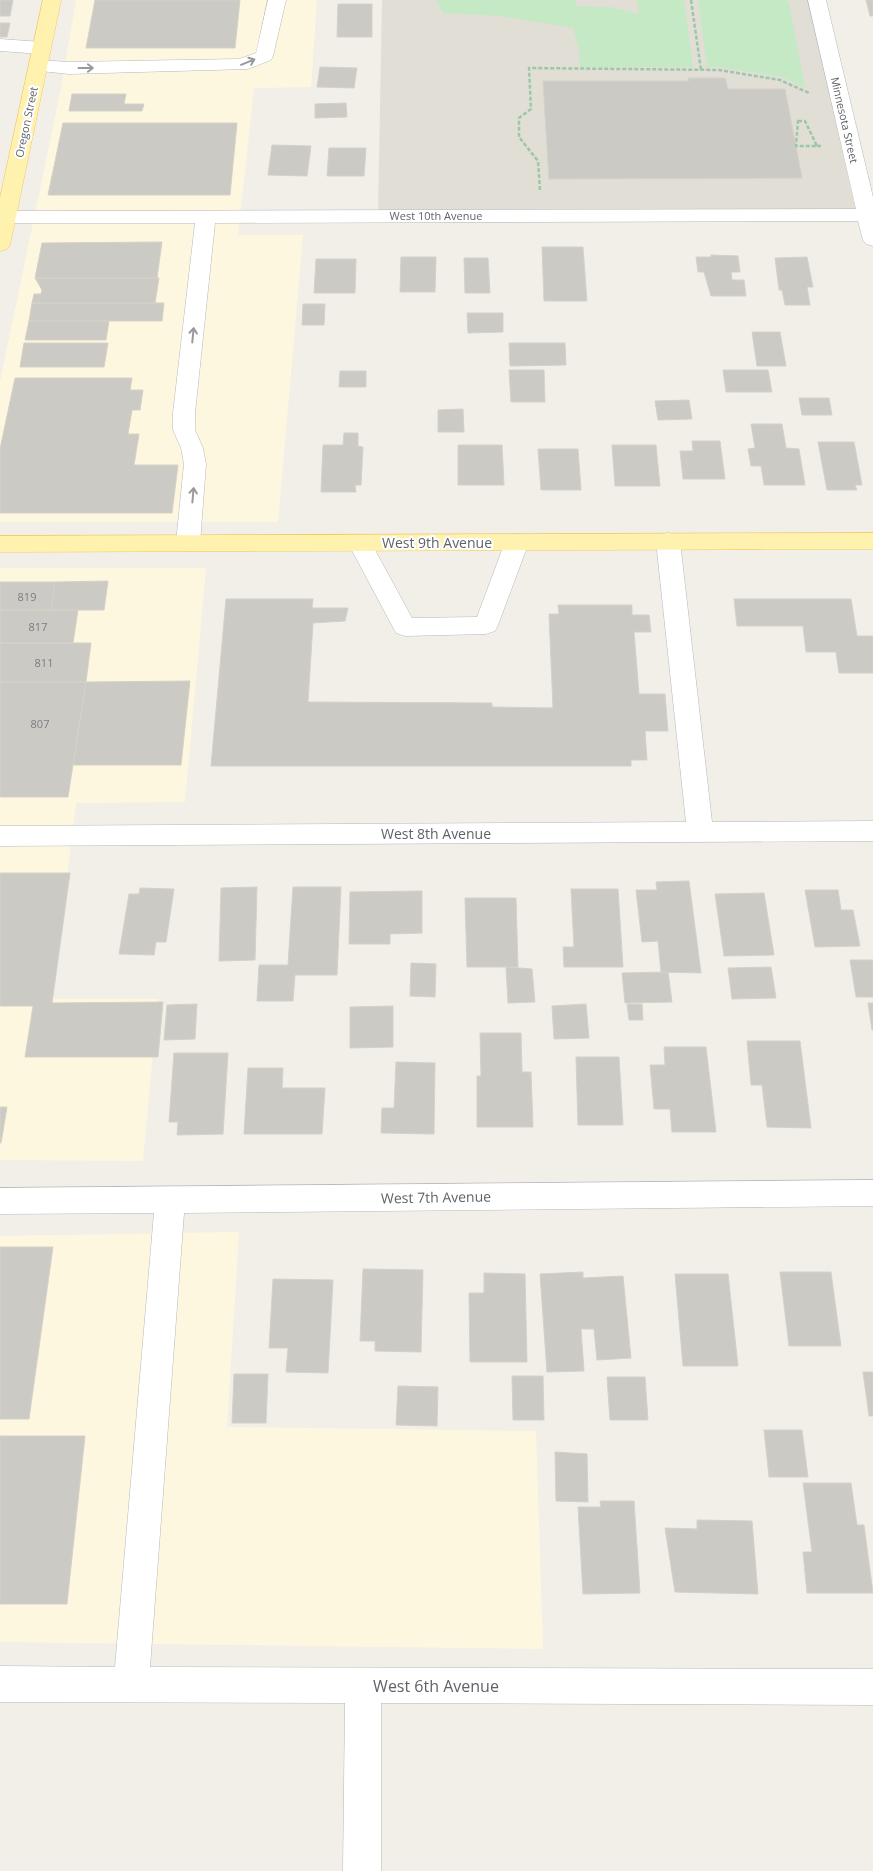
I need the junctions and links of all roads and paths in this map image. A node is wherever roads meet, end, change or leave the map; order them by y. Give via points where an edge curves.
1 (52, 0) edge
2 (277, 0) edge
3 (691, 0) edge
4 (817, 0) edge
5 (0, 45) edge
6 (42, 48) junction
7 (38, 66) junction
8 (701, 70) junction
9 (812, 95) dead end
10 (818, 146) joint
11 (540, 198) dead end
12 (870, 214) edge
13 (206, 216) junction
14 (3, 217) edge
15 (873, 240) edge
16 (0, 244) edge
17 (873, 541) edge
18 (517, 542) junction
19 (668, 542) junction
20 (188, 543) junction
21 (360, 543) junction
22 (0, 544) edge
23 (873, 831) edge
24 (700, 832) junction
25 (0, 836) edge
26 (873, 1193) edge
27 (170, 1199) junction
28 (0, 1201) edge
29 (0, 1684) edge
30 (131, 1685) junction
31 (363, 1686) junction
32 (873, 1687) edge
33 (362, 1871) edge

1 - 6 main road, Oregon Street
7 -> 2 street via 241,65 264,56
3 - 8 path
4 - 12 street, Minnesota Street
5 - 6 street
6 - 7 main road, Oregon Street
7 - 14 main road, Oregon Street
8 - 9 path via 780,80
8 - 11 path via 529,68 531,109 519,118 519,137 538,161
10 - 10 path via 805,121 798,121 796,146
12 - 13 street, West 10th Avenue
12 - 15 street, Minnesota Street
13 - 14 street, West 10th Avenue
20 -> 13 street via 196,464 184,430 184,414
14 - 16 main road, Oregon Street
17 - 19 main road, West 9th Avenue
18 - 19 main road, West 9th Avenue
18 - 21 main road, West 9th Avenue
18 - 21 street via 486,625 405,627
19 - 24 street
20 - 21 main road, West 9th Avenue
20 - 22 main road, West 9th Avenue
23 - 24 street, West 8th Avenue
24 - 25 street, West 8th Avenue
26 - 27 street, West 7th Avenue
27 - 28 street, West 7th Avenue
27 - 30 street
29 - 30 street, West 6th Avenue
30 - 31 street, West 6th Avenue
31 - 32 street, West 6th Avenue
31 - 33 street

